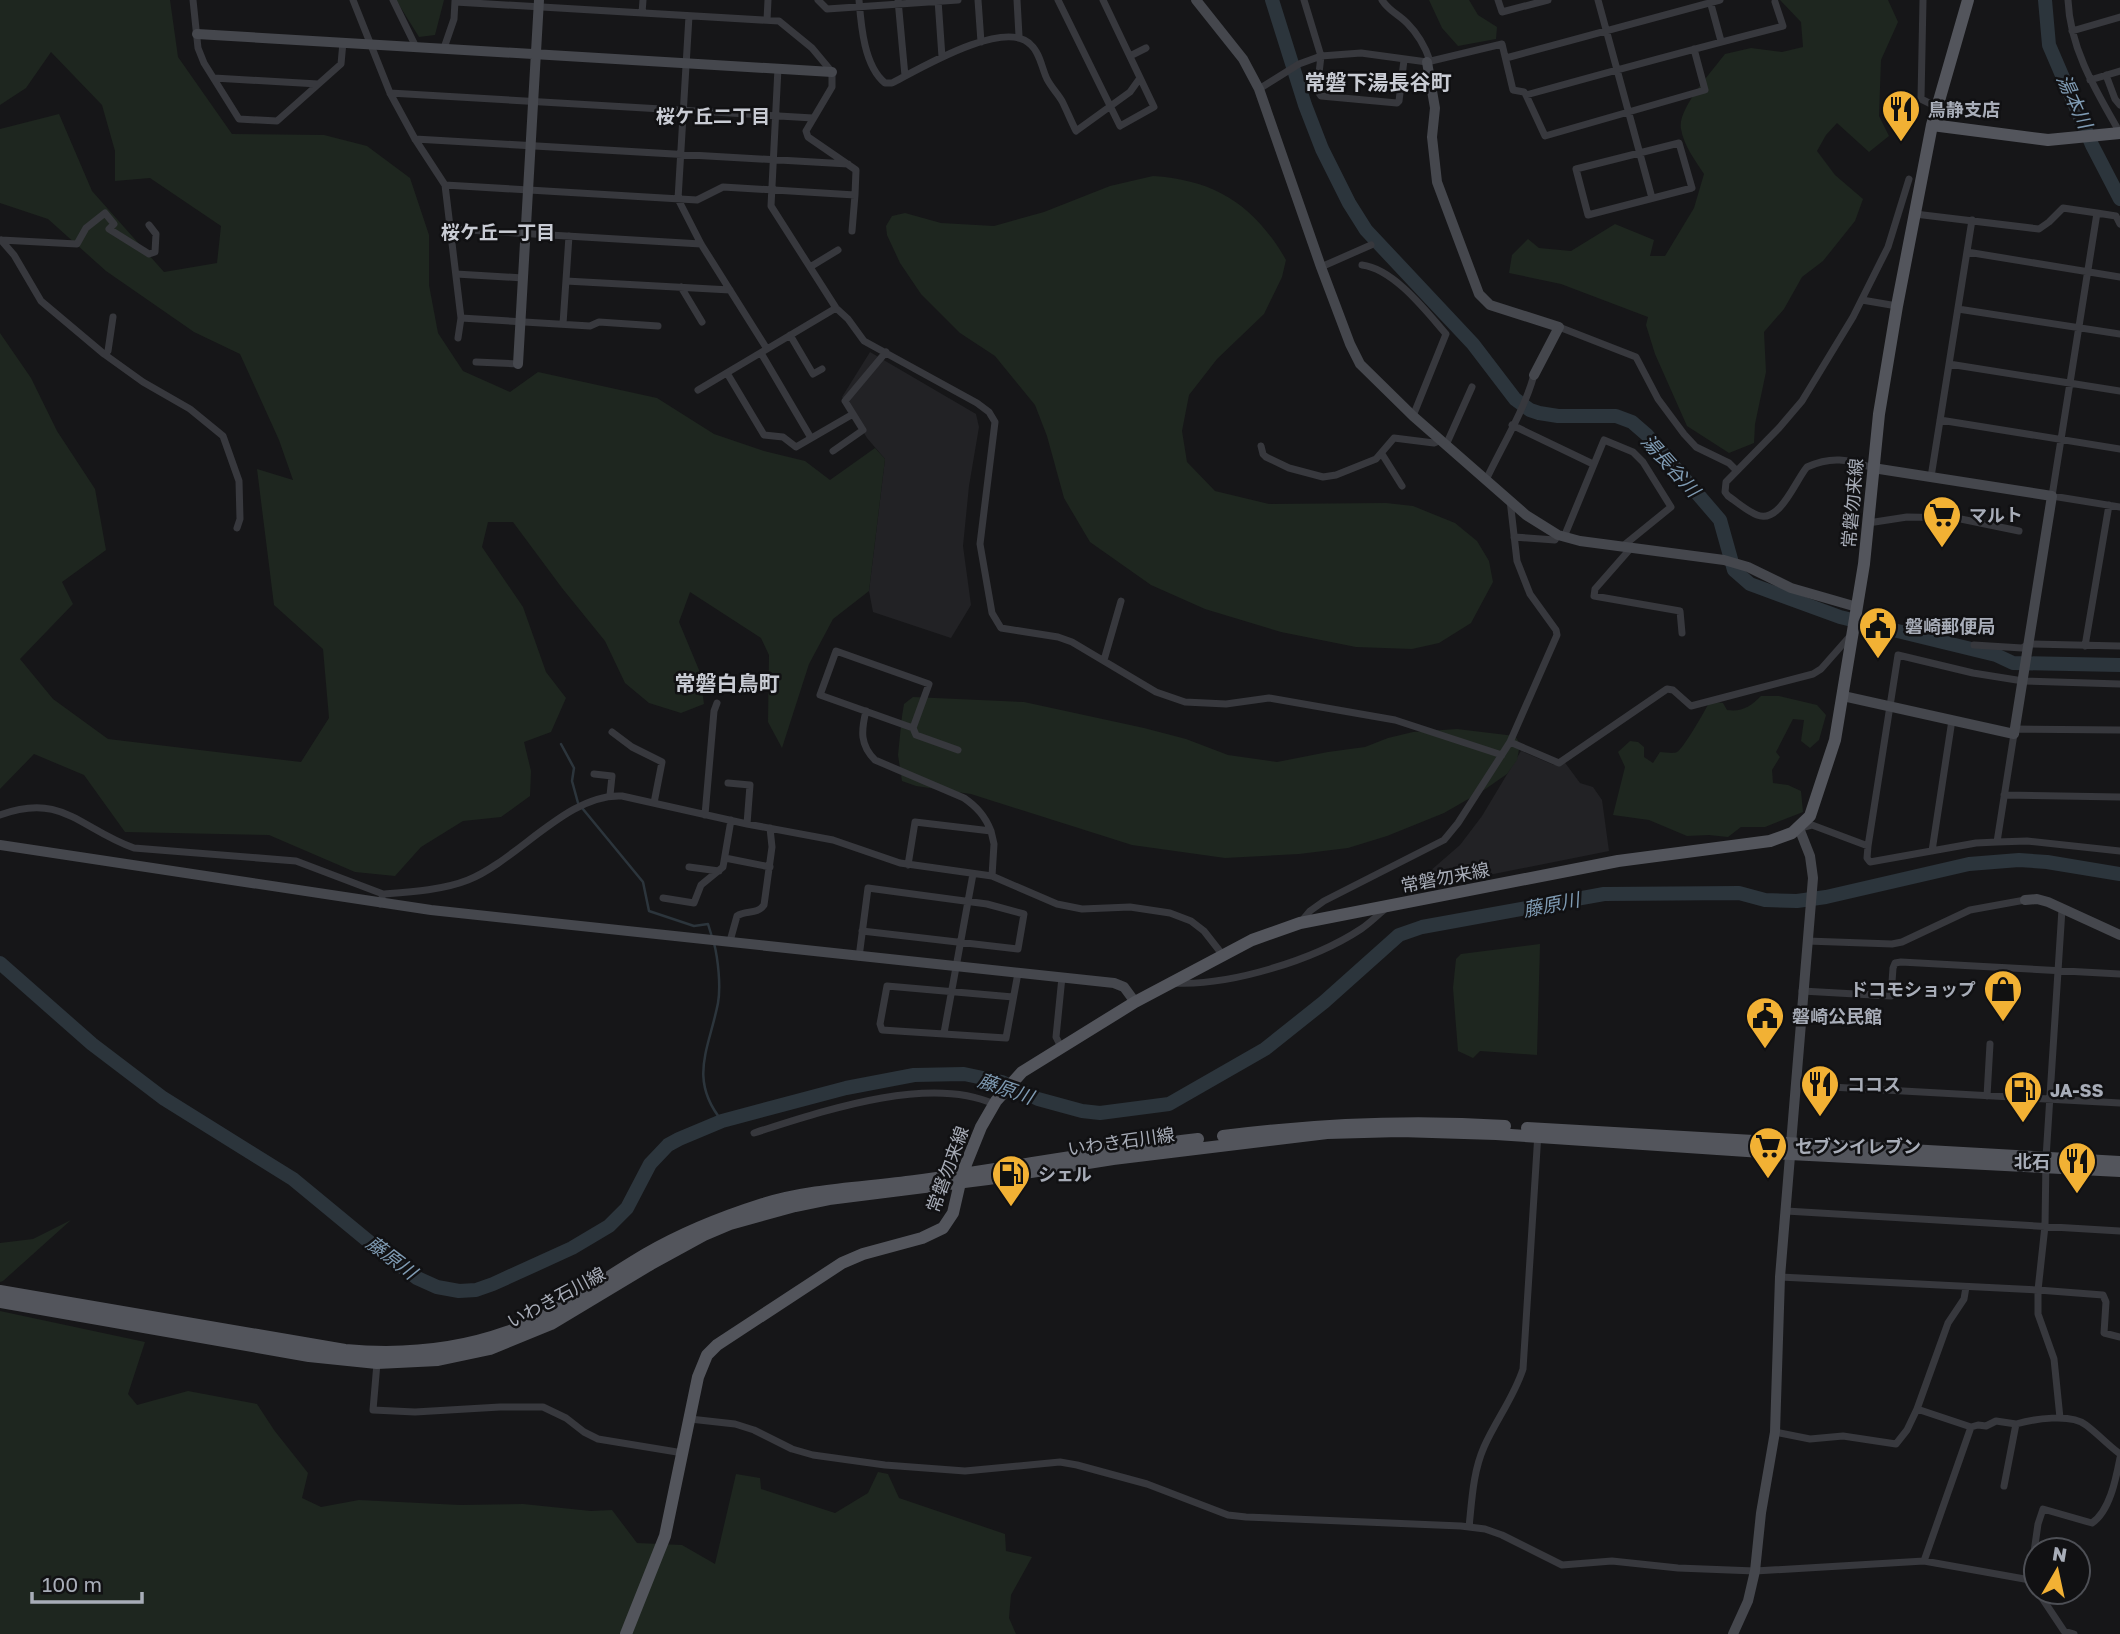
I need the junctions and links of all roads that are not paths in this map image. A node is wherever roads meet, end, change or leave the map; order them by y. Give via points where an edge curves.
1 (193, 0) edge
2 (354, 0) edge
3 (393, 0) edge
4 (643, 0) edge
5 (768, 0) edge
6 (818, 0) edge
7 (958, 0) edge
8 (978, 0) edge
9 (1017, 0) edge
10 (1058, 0) edge
11 (1103, 0) edge
12 (1196, 0) edge
13 (1304, 0) edge
14 (1382, 0) edge
15 (1498, 0) edge
16 (1548, 0) edge
17 (1598, 0) edge
18 (1720, 0) edge
19 (1923, 0) edge
20 (1968, 0) edge
21 (2068, 0) edge
22 (455, 1) edge
23 (938, 1) edge
24 (1710, 1) edge
25 (898, 2) edge
26 (1776, 2) edge
27 (539, 3) edge
28 (860, 3) edge
29 (642, 13) junction
30 (689, 16) junction
31 (2120, 17) edge
32 (767, 20) junction
33 (1606, 31) junction
34 (2072, 32) junction
35 (197, 34) junction
36 (1019, 36) junction
37 (1721, 41) junction
38 (343, 42) junction
39 (981, 42) junction
40 (369, 44) junction
41 (416, 47) junction
42 (444, 48) junction
43 (1146, 48) dead end
44 (1694, 49) junction
45 (536, 54) junction
46 (1130, 56) junction
47 (1321, 56) junction
48 (942, 57) junction
49 (1506, 58) junction
50 (1404, 60) junction
51 (1429, 61) junction
52 (687, 63) junction
53 (778, 68) junction
54 (1617, 70) junction
55 (2120, 71) edge
56 (832, 72) junction
57 (2106, 75) junction
58 (905, 76) junction
59 (214, 78) junction
60 (1140, 78) junction
61 (2090, 80) junction
62 (318, 84) junction
63 (1259, 89) junction
64 (390, 93) junction
65 (1526, 95) junction
66 (533, 101) junction
67 (2120, 105) edge
68 (1109, 107) junction
69 (1937, 107) junction
70 (684, 111) junction
71 (1629, 111) junction
72 (776, 116) junction
73 (813, 118) junction
74 (1932, 125) junction
75 (2118, 133) edge
76 (415, 139) junction
77 (531, 146) junction
78 (1640, 154) junction
79 (681, 155) junction
80 (774, 160) junction
81 (848, 164) junction
82 (1909, 179) dead end
83 (445, 185) junction
84 (528, 190) junction
85 (772, 190) junction
86 (855, 195) junction
87 (1652, 198) junction
88 (678, 199) junction
89 (2097, 213) junction
90 (1898, 216) junction
91 (1914, 216) junction
92 (1972, 220) junction
93 (2120, 224) edge
94 (149, 225) dead end
95 (451, 229) junction
96 (852, 231) dead end
97 (525, 234) junction
98 (569, 236) junction
99 (1, 240) edge
100 (701, 244) junction
101 (1371, 245) dead end
102 (838, 250) dead end
103 (1966, 253) junction
104 (1362, 265) dead end
105 (810, 267) junction
106 (1321, 267) junction
107 (2088, 272) junction
108 (456, 274) junction
109 (2120, 277) edge
110 (523, 278) junction
111 (566, 281) junction
112 (681, 287) junction
113 (730, 290) junction
114 (1862, 300) junction
115 (1897, 306) junction
116 (836, 308) junction
117 (1958, 309) junction
118 (113, 317) dead end
119 (461, 318) junction
120 (520, 321) junction
121 (702, 323) dead end
122 (563, 324) junction
123 (658, 327) dead end
124 (1559, 327) junction
125 (2079, 327) junction
126 (2120, 334) edge
127 (790, 335) junction
128 (458, 338) dead end
129 (764, 351) junction
130 (886, 352) junction
131 (104, 354) junction
132 (476, 362) dead end
133 (517, 364) joint
134 (1949, 364) junction
135 (822, 369) dead end
136 (727, 373) junction
137 (1534, 375) joint
138 (2070, 383) junction
139 (1472, 387) dead end
140 (698, 390) dead end
141 (2120, 391) edge
142 (853, 414) junction
143 (1413, 416) junction
144 (1940, 420) junction
145 (1512, 425) junction
146 (811, 438) junction
147 (2061, 440) junction
148 (1443, 443) junction
149 (1261, 446) dead end
150 (2120, 449) edge
151 (833, 451) dead end
152 (1382, 454) junction
153 (1593, 464) junction
154 (1872, 468) junction
155 (1736, 470) junction
156 (1931, 477) junction
157 (1486, 480) junction
158 (1402, 486) dead end
159 (2052, 496) junction
160 (1510, 500) junction
161 (2109, 505) junction
162 (2120, 507) edge
163 (1868, 523) junction
164 (237, 528) dead end
165 (2019, 531) dead end
166 (1561, 536) junction
167 (1514, 537) junction
168 (1627, 547) junction
169 (1121, 601) dead end
170 (1855, 621) junction
171 (1682, 633) dead end
172 (1974, 645) dead end
173 (2085, 646) junction
174 (2120, 646) edge
175 (2028, 648) junction
176 (1104, 660) junction
177 (2023, 677) junction
178 (2120, 684) edge
179 (1843, 696) junction
180 (717, 703) dead end
181 (1890, 706) junction
182 (866, 711) junction
183 (1952, 720) junction
184 (913, 728) junction
185 (2120, 730) edge
186 (2015, 731) junction
187 (612, 732) dead end
188 (1510, 741) junction
189 (958, 750) dead end
190 (1502, 755) junction
191 (594, 774) dead end
192 (728, 783) dead end
193 (610, 795) junction
194 (2004, 795) junction
195 (2120, 797) edge
196 (654, 803) junction
197 (705, 814) junction
198 (0, 815) edge
199 (731, 820) junction
200 (747, 824) junction
201 (770, 828) junction
202 (1800, 828) junction
203 (991, 831) junction
204 (1997, 842) junction
205 (0, 845) edge
206 (1868, 846) junction
207 (1932, 851) junction
208 (2120, 851) edge
209 (725, 858) junction
210 (908, 864) junction
211 (689, 867) dead end
212 (770, 867) junction
213 (719, 871) junction
214 (973, 874) junction
215 (992, 876) junction
216 (663, 898) dead end
217 (382, 899) junction
218 (2025, 900) joint
219 (968, 902) junction
220 (1390, 905) junction
221 (2062, 909) junction
222 (1300, 923) junction
223 (862, 930) junction
224 (2120, 935) edge
225 (730, 941) junction
226 (1806, 941) junction
227 (960, 942) junction
228 (1222, 954) junction
229 (859, 957) junction
230 (956, 967) junction
231 (2059, 971) junction
232 (1018, 973) junction
233 (2120, 974) edge
234 (1062, 977) junction
235 (1170, 983) junction
236 (1802, 991) junction
237 (951, 992) junction
238 (1013, 998) junction
239 (1135, 1002) junction
240 (944, 1033) junction
241 (1990, 1044) dead end
242 (1061, 1047) junction
243 (1795, 1085) junction
244 (1987, 1096) junction
245 (2050, 1099) junction
246 (996, 1103) junction
247 (2120, 1103) edge
248 (754, 1133) dead end
249 (1538, 1133) junction
250 (1790, 1148) junction
251 (2046, 1162) junction
252 (2120, 1162) edge
253 (2120, 1171) edge
254 (960, 1178) junction
255 (1786, 1211) junction
256 (2045, 1226) junction
257 (2120, 1231) edge
258 (1780, 1277) junction
259 (1966, 1287) junction
260 (0, 1291) edge
261 (2038, 1294) junction
262 (0, 1302) edge
263 (2120, 1336) edge
264 (377, 1363) junction
265 (1917, 1409) junction
266 (2060, 1418) junction
267 (690, 1419) junction
268 (2016, 1424) junction
269 (1971, 1427) junction
270 (1775, 1432) junction
271 (683, 1453) junction
272 (2120, 1456) edge
273 (2004, 1486) dead end
274 (1469, 1527) junction
275 (2036, 1536) edge
276 (1924, 1561) junction
277 (1755, 1571) junction
278 (2022, 1579) edge
279 (2048, 1606) edge
280 (626, 1634) edge
281 (1733, 1634) edge
282 (2074, 1634) edge

1 - 35 street
2 - 40 street
3 - 41 street
4 - 29 street
5 - 32 street
6 - 28 street via 827,9
7 - 23 street
8 - 39 street
9 - 36 street
10 - 68 street
11 - 46 street
12 - 63 street via 1243,59
13 - 47 street
14 - 51 street via 1420,38
15 - 16 street via 1502,12
17 - 33 street
18 - 24 street
19 - 69 street via 1921,99
20 - 69 main road, 常磐勿来線
21 - 34 street
22 - 27 street
22 - 42 street
23 - 25 street
23 - 48 street
24 - 33 street
24 - 37 street
25 - 28 street
25 - 58 street
26 - 37 street via 1783,26
27 - 29 street
27 - 45 street
28 - 58 street via 864,44 879,78 888,84
29 - 30 street
30 - 32 street
30 - 52 street
31 - 34 street
32 - 56 street via 785,25
33 - 49 street
33 - 54 street
34 - 61 street
35 - 38 street
35 - 59 street via 201,55
36 - 39 street
36 - 68 street via 1036,51 1076,131
37 - 44 street
38 - 40 street
38 - 62 street via 341,64
39 - 48 street
40 - 41 street
40 - 64 street
41 - 42 street
42 - 45 street
43 - 46 street
44 - 54 street
44 - 71 street via 1705,90
45 - 52 street
45 - 66 street
46 - 60 street
47 - 50 street via 1361,52
47 - 50 street via 1321,96 1392,104 1399,101
47 - 63 street via 1298,64
48 - 58 street
49 - 51 street via 1502,44
49 - 65 street via 1513,90
50 - 51 street
51 - 124 street via 1437,182 1479,294 1496,307
52 - 53 street
52 - 70 street
53 - 56 street
53 - 72 street
54 - 65 street
54 - 71 street
55 - 57 street
56 - 73 street via 832,87
57 - 61 street
57 - 67 street
59 - 62 street
59 - 62 street via 239,119 277,121
60 - 68 street
60 - 68 street via 1154,107 1120,126
61 - 75 street
63 - 106 street
64 - 66 street
64 - 76 street
65 - 71 street via 1545,136
66 - 70 street
66 - 77 street
69 - 74 main road, 常磐勿来線
70 - 72 street
70 - 79 street
71 - 78 street
72 - 73 street
72 - 80 street
73 - 81 street via 807,137
74 - 75 main road via 2048,141
74 - 91 main road, 常磐勿来線
76 - 77 street
76 - 83 street
77 - 79 street
77 - 84 street
78 - 87 street
78 - 87 street via 1679,143 1692,188
78 - 87 street via 1576,169 1588,215
79 - 80 street
79 - 88 street
80 - 81 street
80 - 85 street
81 - 86 street via 856,170
82 - 90 street
83 - 84 street
83 - 95 street
84 - 88 street
84 - 97 street
85 - 86 street
85 - 88 street via 723,187 697,200
85 - 105 street via 771,206
86 - 96 street
88 - 100 street
89 - 92 street via 2063,208 2039,229
89 - 93 street via 2116,216
89 - 107 street
90 - 91 street
90 - 114 street via 1883,260
91 - 92 street
91 - 115 main road, 常磐勿来線
92 - 103 street
94 - 99 street via 156,234 155,252 149,254 109,229 114,224 105,213 86,228 76,244
95 - 97 street
95 - 108 street
97 - 98 street
97 - 110 street
98 - 100 street
98 - 111 street
99 - 131 street via 41,301
100 - 113 street
101 - 106 street
102 - 105 street
103 - 107 street
103 - 117 street
104 - 143 street via 1386,273 1446,334
105 - 116 street
106 - 143 street via 1356,358
107 - 109 street
107 - 125 street
108 - 110 street
108 - 119 street
110 - 120 street
111 - 112 street
111 - 122 street
112 - 113 street
112 - 121 street
113 - 129 street
114 - 115 street
114 - 155 street via 1802,401
115 - 154 main road, 常磐勿来線
116 - 127 street
116 - 130 street via 864,341
117 - 125 street
117 - 134 street
118 - 131 street
119 - 120 street
119 - 128 street
120 - 122 street
120 - 133 street
122 - 123 street
124 - 137 street
124 - 155 street via 1636,357 1658,399 1684,434 1696,447
125 - 126 street
125 - 138 street
127 - 129 street
127 - 135 street via 813,374
129 - 136 street
129 - 146 street
130 - 142 street via 845,401
130 - 176 street via 977,403 995,422 981,544 997,623 1008,631 1058,637
131 - 164 street via 223,436 239,481
132 - 133 street
134 - 138 street
134 - 144 street
136 - 140 street
136 - 146 street via 764,435 783,438 796,447
137 - 145 street via 1527,400
138 - 141 street
138 - 147 street
139 - 148 street
142 - 146 street
142 - 151 street via 863,430
143 - 148 street
144 - 147 street
144 - 156 street
145 - 153 street
145 - 157 street
147 - 150 street
147 - 159 street
148 - 152 street via 1394,438
148 - 157 street
149 - 152 street via 1266,457 1323,477 1365,465
152 - 158 street
153 - 166 street
153 - 168 street via 1604,440 1633,452 1671,507
154 - 155 street via 1844,459 1807,467 1788,499 1766,516 1755,514 1725,492 1726,482
154 - 156 street
154 - 163 main road, 常磐勿来線
156 - 159 street
157 - 160 street
159 - 161 street
159 - 175 street
160 - 166 street
160 - 167 street
161 - 162 street
161 - 173 street
163 - 165 street via 1907,517 1956,518
163 - 170 main road, 常磐勿来線
166 - 167 street via 1555,540
166 - 168 street
167 - 188 street via 1517,561 1530,594 1557,635
168 - 170 street via 1737,563
168 - 171 street via 1594,596 1680,611
169 - 176 street
170 - 179 main road, 常磐勿来線
170 - 188 street via 1821,669 1691,706 1667,689 1559,762
172 - 175 street
173 - 174 street
173 - 175 street
175 - 177 street
176 - 190 street via 1156,692 1185,702 1226,704 1269,698 1395,720
177 - 178 street
177 - 181 street via 1973,673 1898,655
177 - 186 street
179 - 181 street
179 - 202 main road, 常磐勿来線 via 1835,740 1812,810
180 - 197 street
181 - 183 street
181 - 206 street
182 - 184 street
182 - 184 street via 820,695 836,651 929,684
182 - 203 street via 863,743 875,760 964,798 986,819
183 - 186 street
183 - 207 street
184 - 189 street via 916,735
185 - 186 street
186 - 194 street
187 - 196 street via 662,762
188 - 190 street
190 - 222 street via 1444,840 1324,901
191 - 193 street via 612,776
192 - 200 street via 750,785
193 - 196 street
193 - 217 street via 580,806 468,880
194 - 195 street
194 - 204 street
196 - 197 street
197 - 199 street
198 - 217 street via 37,807 55,809 134,848 296,861
199 - 200 street
199 - 209 street
200 - 201 street
201 - 210 street via 843,843
201 - 212 street
202 - 206 street via 1812,825
202 - 220 main road, 常磐勿来線 via 1770,841 1618,862
202 - 226 street via 1812,878
203 - 210 street via 915,822
203 - 215 street
204 - 207 street
204 - 208 street
205 - 217 street
206 - 207 street via 1870,862
209 - 212 street
209 - 213 street
210 - 214 street
211 - 213 street
212 - 225 street via 764,905 737,916
213 - 216 street via 701,885 694,903
214 - 215 street
214 - 219 street
215 - 228 street via 1057,904 1170,913 1204,931
217 - 225 street
218 - 221 street via 2037,899
218 - 226 street via 1970,910 1892,944
219 - 223 street via 868,888
219 - 227 street
219 - 227 street via 1024,914 1018,949
220 - 222 main road, 常磐勿来線
220 - 235 street via 1361,930 1291,962 1192,984
221 - 224 street
221 - 231 street
222 - 228 main road, 常磐勿来線
223 - 227 street
223 - 229 street
225 - 229 street
226 - 236 street
227 - 230 street
228 - 235 main road, 常磐勿来線
229 - 230 street
230 - 232 street
230 - 237 street
231 - 233 street
231 - 236 street via 1895,962 1891,996
231 - 245 street
232 - 234 street
232 - 238 street
234 - 239 street via 1119,984
234 - 242 street via 1056,1037
235 - 239 main road, 常磐勿来線
236 - 243 street
237 - 238 street
237 - 240 street
237 - 240 street via 887,986 880,1024 881,1030
238 - 240 street via 1006,1038
239 - 242 main road, 常磐勿来線
241 - 244 street
242 - 246 main road, 常磐勿来線 via 1021,1073
243 - 244 street
243 - 250 street
244 - 245 street
245 - 247 street
245 - 251 street
246 - 248 street via 961,1093 917,1093 825,1111
246 - 254 main road, 常磐勿来線
249 - 250 main road, いわき石川線
249 - 254 main road, いわき石川線 via 1304,1135
249 - 274 street via 1523,1369 1484,1446 1475,1473
250 - 251 main road, いわき石川線
250 - 255 street
251 - 252 main road, いわき石川線
251 - 253 main road, いわき石川線
251 - 256 street
254 - 260 main road, いわき石川線 via 813,1193 735,1213 648,1253 540,1318 483,1340 430,1351 345,1350
254 - 264 main road, いわき石川線 via 829,1199 730,1224 650,1264 551,1324 506,1343 438,1360
254 - 267 main road, 常磐勿来線 via 953,1213 943,1228 842,1263 711,1350 698,1377
255 - 256 street
255 - 258 street
256 - 257 street
256 - 261 street
258 - 259 street
258 - 270 street
259 - 261 street
259 - 265 street
261 - 263 street via 2105,1299 2104,1333
261 - 266 street via 2038,1314 2054,1359
262 - 264 main road, いわき石川線 via 309,1356
264 - 271 street via 373,1410 543,1407 598,1439
265 - 269 street
265 - 270 street via 1895,1444
266 - 268 street
266 - 272 street via 2084,1423
267 - 271 main road, 常磐勿来線
267 - 274 street via 735,1424 813,1455 885,1465 965,1471 1060,1462 1077,1465 1147,1484 1228,1515
268 - 269 street via 1996,1421
268 - 273 street
269 - 276 street
270 - 277 street
271 - 280 main road, 常磐勿来線 via 666,1536
272 - 275 street via 2117,1476 2098,1519 2092,1523 2043,1509
274 - 277 street via 1502,1535 1562,1565 1612,1561
276 - 277 street
276 - 278 street
277 - 281 street
279 - 282 street via 2064,1631

